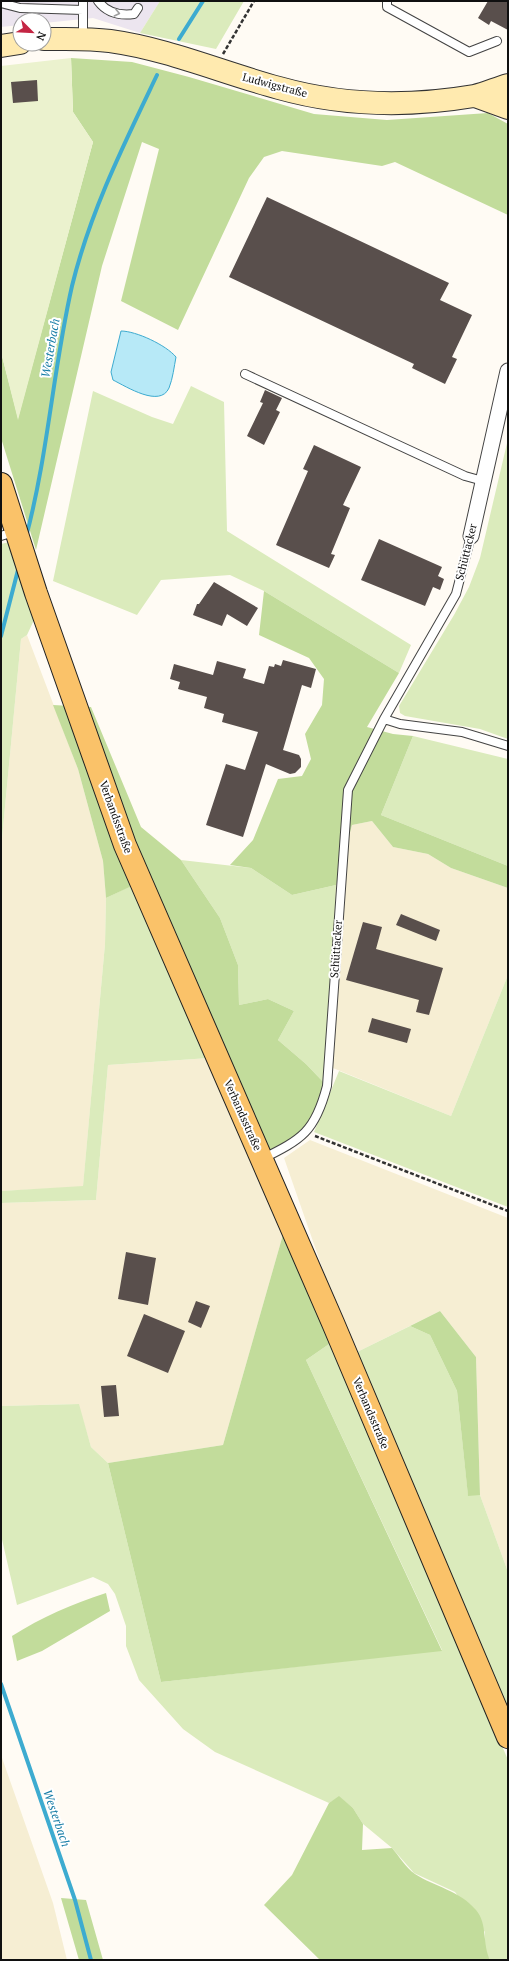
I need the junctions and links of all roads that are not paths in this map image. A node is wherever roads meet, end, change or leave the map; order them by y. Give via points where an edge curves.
1 (84, 1) edge
2 (98, 1) edge
3 (108, 1) edge
4 (387, 1) edge
5 (1, 3) edge
6 (103, 8) junction
7 (138, 8) dead end
8 (83, 10) junction
9 (52, 39) edge
10 (83, 39) junction
11 (497, 41) dead end
12 (12, 44) edge
13 (1, 46) edge
14 (508, 84) edge
15 (475, 96) junction
16 (508, 108) edge
17 (508, 371) edge
18 (245, 374) dead end
19 (483, 481) junction
20 (1, 484) edge
21 (471, 536) joint
22 (16, 544) edge
23 (384, 719) junction
24 (508, 746) edge
25 (262, 1159) junction
26 (508, 1737) edge

1 - 8 lane
2 - 6 lane
3 - 6 lane
4 - 11 lane via 387,7 469,52
5 - 8 lane via 20,8
6 -> 7 lane via 125,15 134,14
8 - 10 lane
9 - 10 main road, Ludwigstraße
10 - 15 main road, Ludwigstraße via 146,48 280,89 355,102 401,104
12 - 13 main road
14 - 15 main road, Ludwigstraße
15 - 16 main road
17 - 19 street, Schüttacker
18 - 19 lane via 458,473
19 - 21 street, Schüttacker
20 - 22 main road, Verbandsstraße
21 - 23 lane, Schüttacker via 456,594
22 - 25 main road, Verbandsstraße via 125,845
23 - 24 lane via 400,724 462,732
23 - 25 lane, Schüttacker via 348,790 327,1086 311,1127 289,1145
25 - 26 main road, Verbandsstraße

